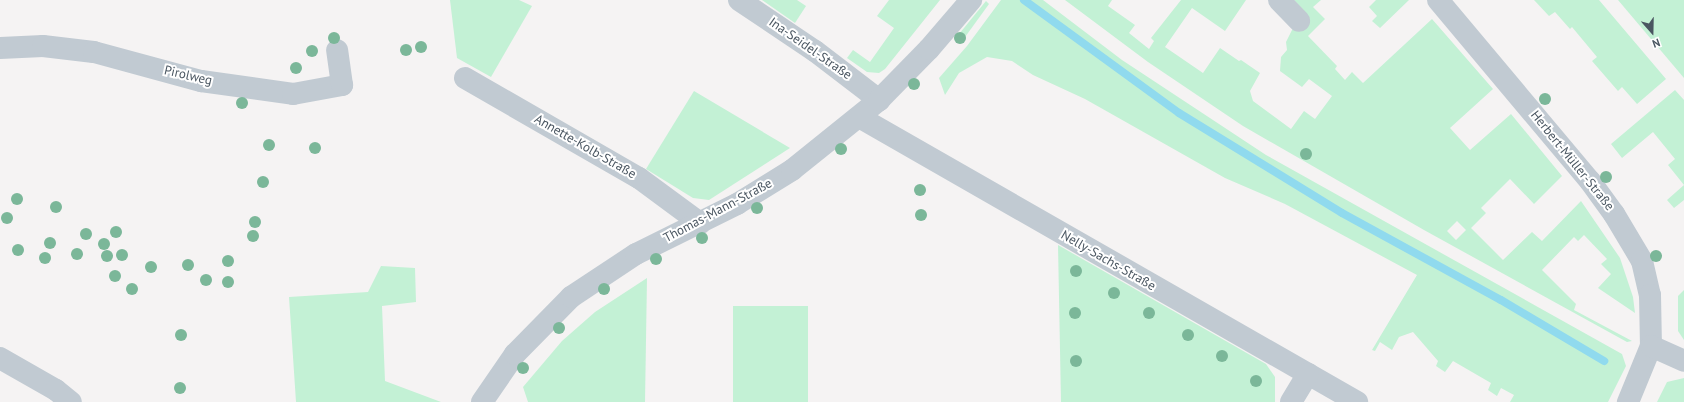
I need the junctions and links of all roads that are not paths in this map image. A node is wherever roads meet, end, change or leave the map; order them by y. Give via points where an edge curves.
1 (738, 0) edge
2 (971, 0) edge
3 (1279, 0) edge
4 (1438, 0) edge
5 (1298, 21) dead end
6 (0, 48) edge
7 (337, 50) dead end
8 (465, 78) dead end
9 (879, 100) junction
10 (859, 117) junction
11 (700, 223) junction
12 (1651, 346) junction
13 (0, 358) edge
14 (1684, 361) edge
15 (1308, 374) junction
16 (71, 402) edge
17 (482, 402) edge
18 (1291, 402) edge
19 (1357, 402) edge
20 (1628, 402) edge

1 - 9 street, Ina-Seidel-Straße via 815,51
2 - 9 street, Thomas-Mann-Straße via 930,50
3 - 5 street
4 - 12 street, Herbert-Müller-Straße via 1574,162 1624,229 1642,261 1647,277
6 - 7 street, Pirolweg via 43,46 94,52 201,81 293,94 342,85
8 - 11 street, Annette-Kolb-Straße via 639,178
9 - 10 street, Thomas-Mann-Straße
10 - 11 street, Thomas-Mann-Straße via 792,170 737,204
10 - 15 street, Nelly-Sachs-Straße
11 - 17 street, Thomas-Mann-Straße via 636,254 571,297 515,354
12 - 14 street
12 - 20 street
13 - 16 street via 56,390
15 - 18 street
15 - 19 street, Nelly-Sachs-Straße

